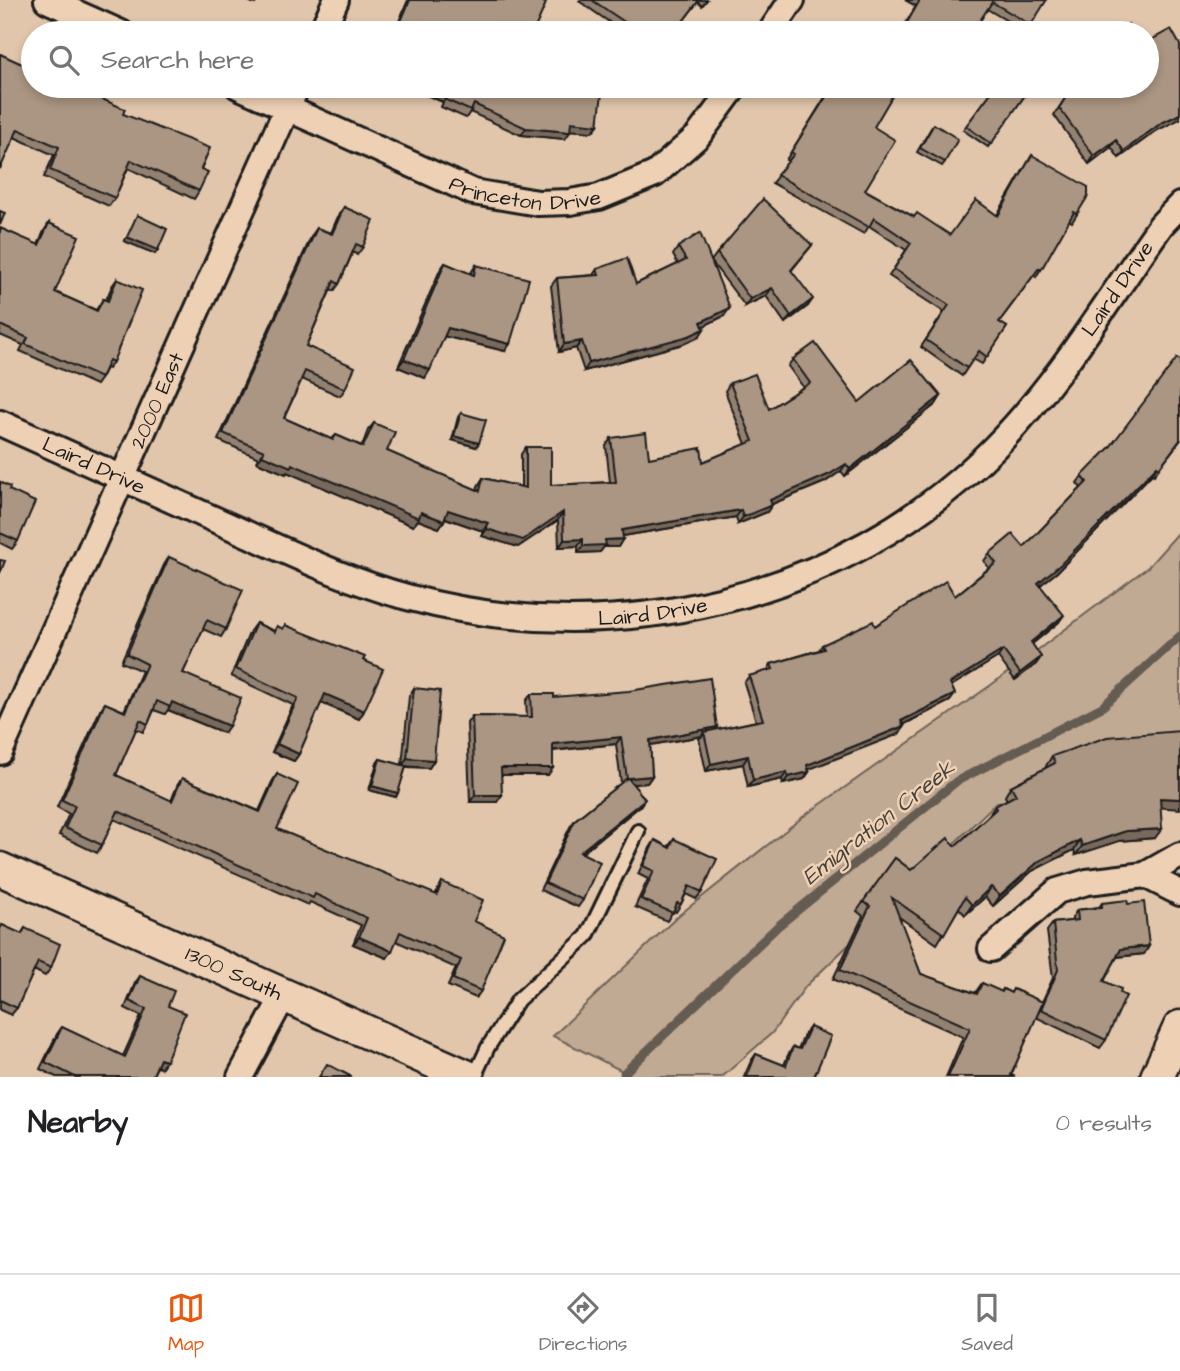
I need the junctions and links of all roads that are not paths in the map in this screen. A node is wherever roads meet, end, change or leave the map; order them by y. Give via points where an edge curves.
1 (47, 0) edge
2 (335, 0) edge
3 (792, 0) edge
4 (94, 21) edge
5 (326, 21) edge
6 (778, 21) edge
7 (292, 98) edge
8 (294, 98) edge
9 (726, 98) edge
10 (1180, 205) edge
11 (0, 423) edge
12 (122, 478) junction
13 (0, 752) edge
14 (638, 831) dead end
15 (1180, 855) edge
16 (0, 869) edge
17 (1145, 875) junction
18 (1180, 893) edge
19 (991, 949) dead end
20 (284, 995) junction
21 (1180, 1027) edge
22 (240, 1077) edge
23 (468, 1077) edge
24 (474, 1077) edge
25 (1157, 1077) edge

1 - 4 street
2 - 5 street
3 - 6 street
7 - 12 street, 2000 East
8 - 9 street, Princeton Drive via 473,192 505,199 570,202 599,197 655,174 698,136
10 - 12 street, Laird Drive via 1161,225 1048,389 962,476 866,544 789,580 710,604 630,617 557,620 443,606 340,575
11 - 12 street, Laird Drive
12 - 13 street, 2000 East
14 - 24 lane via 587,936 518,1000
15 - 17 street
16 - 20 street, 1300 South
17 - 18 street
17 - 19 street via 1087,881 1057,891
20 - 22 street
20 - 23 street, 1300 South
21 - 25 street

